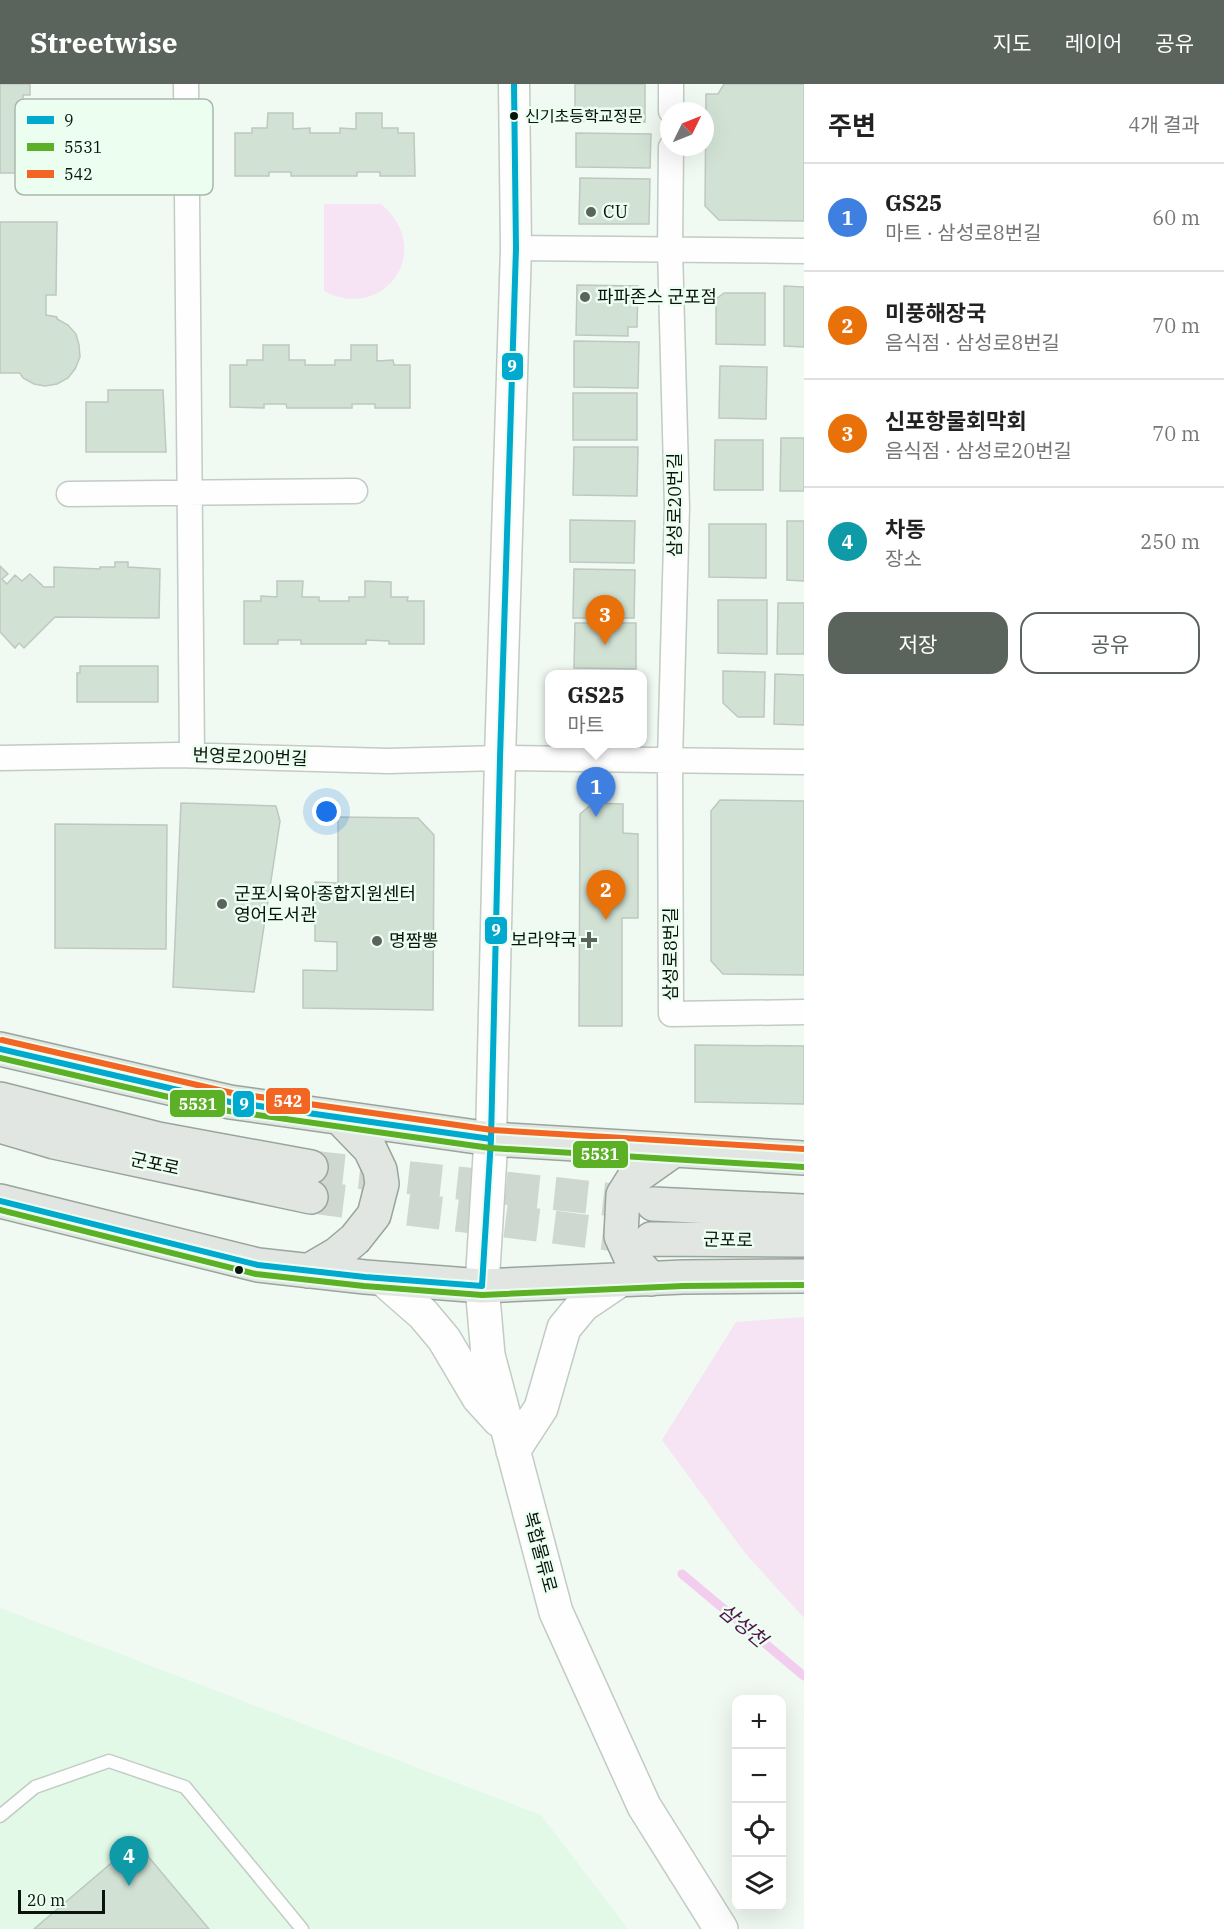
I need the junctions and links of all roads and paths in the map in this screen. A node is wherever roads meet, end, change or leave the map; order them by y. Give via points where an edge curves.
1 (186, 84) edge
2 (514, 84) edge
3 (671, 84) edge
4 (186, 99) edge
5 (671, 102) edge
6 (671, 156) edge
7 (187, 195) edge
8 (516, 248) junction
9 (670, 249) junction
10 (804, 251) edge
11 (355, 491) dead end
12 (190, 493) junction
13 (69, 494) dead end
14 (192, 755) junction
15 (0, 758) edge
16 (500, 758) junction
17 (670, 760) junction
18 (804, 762) edge
19 (804, 1012) edge
20 (0, 1049) edge
21 (0, 1099) edge
22 (340, 1118) junction
23 (0, 1126) edge
24 (491, 1139) junction
25 (674, 1150) junction
26 (804, 1158) edge
27 (0, 1201) edge
28 (653, 1204) tunnel mouth
29 (804, 1211) edge
30 (651, 1239) tunnel mouth
31 (804, 1240) edge
32 (308, 1270) junction
33 (804, 1276) edge
34 (383, 1279) junction
35 (636, 1279) junction
36 (483, 1286) junction
37 (510, 1440) junction
38 (0, 1816) edge
39 (302, 1929) edge
40 (721, 1929) edge

1 - 4 street
2 - 8 street
3 - 5 street
6 - 9 street, 삼성로20번길
7 - 12 street
8 - 9 street
8 - 16 street
9 - 10 street
9 - 17 street, 삼성로20번길 via 677,507
11 - 12 street
12 - 13 street
12 - 14 street
14 - 15 street, 번영로200번길
14 - 16 street, 번영로200번길 via 387,761
16 - 17 street
16 - 24 street
17 - 18 street
17 - 19 street, 삼성로8번길 via 671,1014
20 - 22 main road via 230,1102
21 - 23 main road, 군포로 via 311,1182 54,1142
22 - 24 main road
22 - 32 main road via 370,1149 382,1184 374,1215 355,1239
24 - 25 main road
24 - 36 main road, 복합물류로
25 - 26 main road
25 - 35 main road via 633,1179 623,1195 621,1236
27 - 32 main road, 군포로 via 258,1265
28 - 29 main road, 군포로
30 - 31 main road, 군포로
32 - 34 main road, 군포로
33 - 35 main road, 군포로
34 - 36 main road, 군포로
34 - 37 main road via 423,1314 444,1339
35 - 36 main road, 군포로
35 - 37 main road via 583,1305 564,1328 541,1408
36 - 37 main road, 복합물류로 via 488,1355
37 - 40 main road, 복합물류로 via 556,1612 644,1806
38 - 39 lane via 35,1787 109,1761 185,1787

